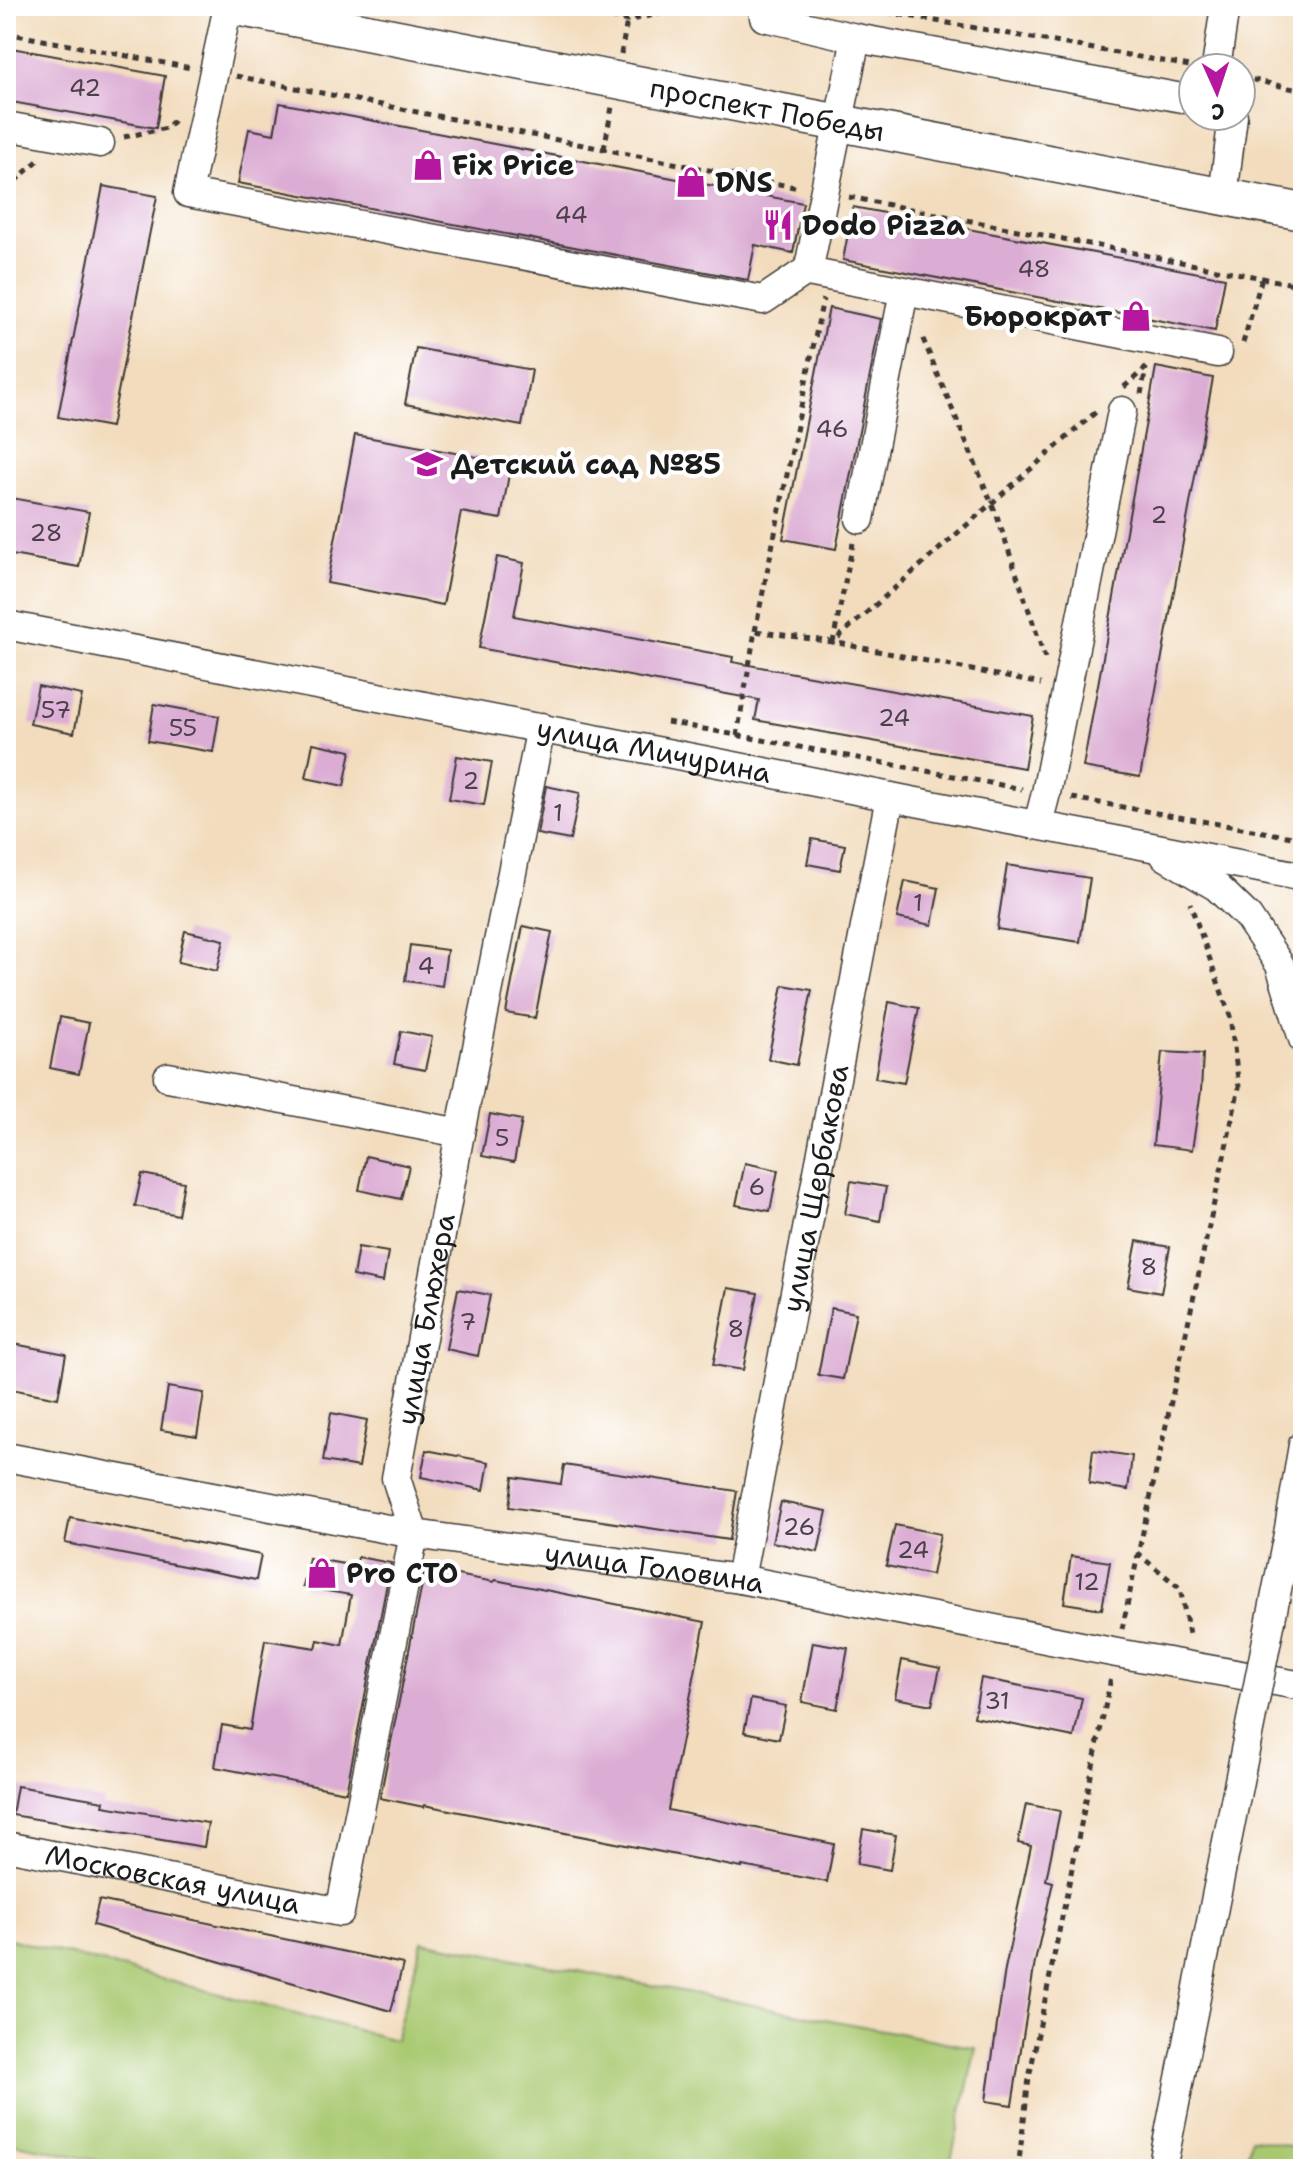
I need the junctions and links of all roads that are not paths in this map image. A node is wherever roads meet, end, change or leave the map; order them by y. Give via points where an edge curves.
1 (230, 6) edge
2 (764, 6) edge
3 (1225, 6) edge
4 (856, 38) junction
5 (1218, 52) edge
6 (1177, 97) edge
7 (837, 124) junction
8 (6, 126) edge
9 (1231, 132) edge
10 (100, 143) dead end
11 (1223, 196) junction
12 (1303, 212) edge
13 (818, 272) junction
14 (904, 291) junction
15 (1229, 351) road end
16 (1114, 403) road end
17 (860, 519) dead end
18 (6, 625) edge
19 (541, 727) junction
20 (890, 797) junction
21 (1038, 824) junction
22 (1135, 842) junction
23 (1303, 877) edge
24 (1303, 1039) edge
25 (168, 1077) dead end
26 (460, 1133) junction
27 (1303, 1445) edge
28 (6, 1457) edge
29 (414, 1534) junction
30 (740, 1579) junction
31 (1303, 1686) edge
32 (6, 1846) edge
33 (340, 1912) joint
34 (1162, 2169) edge

1 - 7 main road, проспект Победы
1 - 13 street via 188,193 763,300
2 - 4 street via 764,17
3 - 5 street
4 - 6 street
4 - 7 street
7 - 11 main road, проспект Победы
7 - 13 street via 823,192
8 - 10 street
9 - 11 street
11 - 12 main road, проспект Победы
13 - 14 street
14 - 15 street
14 - 17 street
16 - 21 street
18 - 19 street, улица Мичурина
19 - 20 street, улица Мичурина
19 - 26 street, улица Блюхера
20 - 21 street, улица Мичурина
20 - 30 street, улица Щербакова
21 - 22 street, улица Мичурина
22 - 23 street, улица Мичурина
22 - 24 street via 1217,887 1248,917 1280,965
25 - 26 street
26 - 29 street, улица Блюхера via 396,1478
27 - 34 street, bridge
28 - 29 street, улица Головина
29 - 30 street, улица Головина
29 - 33 street, улица Блюхера
30 - 31 street, улица Головина
32 - 33 street, Московская улица

